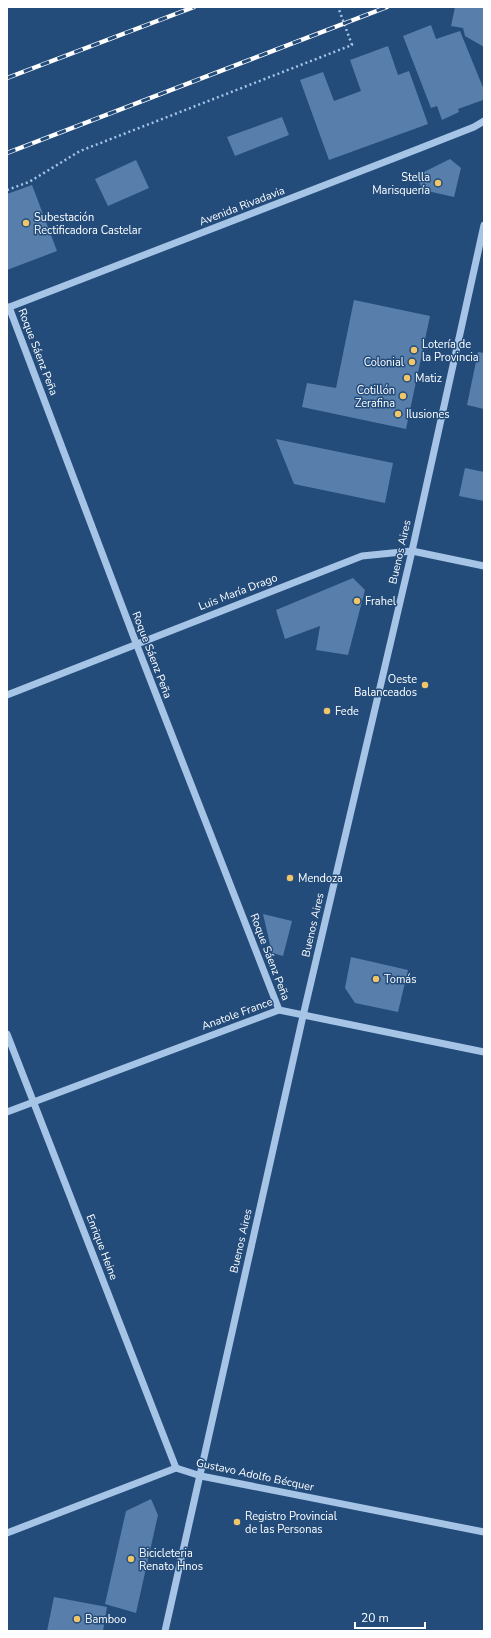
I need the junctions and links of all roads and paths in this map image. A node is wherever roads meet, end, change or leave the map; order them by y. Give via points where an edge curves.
1 (338, 7) edge
2 (484, 121) edge
3 (7, 190) edge
4 (484, 225) edge
5 (8, 308) edge
6 (412, 551) junction
7 (484, 566) edge
8 (136, 644) junction
9 (7, 695) edge
10 (278, 1010) junction
11 (303, 1016) junction
12 (7, 1034) edge
13 (484, 1052) edge
14 (34, 1102) junction
15 (7, 1112) edge
16 (176, 1468) junction
17 (201, 1476) junction
18 (484, 1532) edge
19 (7, 1533) edge
20 (166, 1631) edge

1 - 3 path via 352,45 80,151 29,182
2 - 5 street, Avenida Rivadavia via 418,150
4 - 6 street, Buenos Aires
5 - 8 street, Roque Sáenz Peña
6 - 7 street, Luis María Drago
6 - 8 street, Luis María Drago via 362,556
6 - 11 street, Buenos Aires
8 - 9 street, Luis María Drago
8 - 10 street, Roque Sáenz Peña
10 - 11 street, Anatole France
10 - 14 street, Anatole France
11 - 13 street, Anatole France
11 - 17 street, Buenos Aires via 219,1385
12 - 14 street, Enrique Heine
14 - 15 street, Anatole France
14 - 16 street, Enrique Heine
16 - 17 street, Gustavo Adolfo Bécquer
16 - 19 street
17 - 18 street, Gustavo Adolfo Bécquer
17 - 20 street, Buenos Aires

